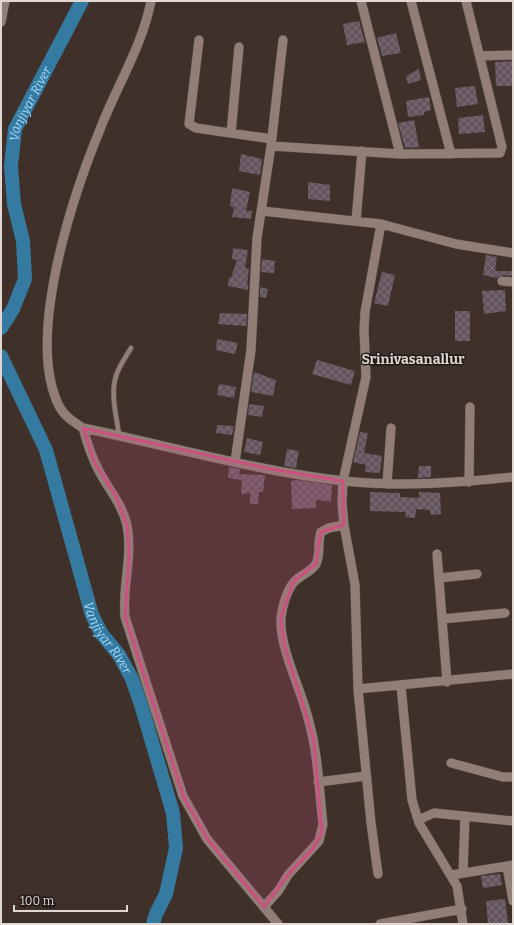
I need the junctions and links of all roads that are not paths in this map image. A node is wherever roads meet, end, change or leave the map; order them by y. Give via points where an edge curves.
1 (5, 1) edge
2 (151, 1) edge
3 (361, 1) edge
4 (411, 1) edge
5 (466, 1) edge
6 (1, 22) edge
7 (199, 40) dead end
8 (283, 40) dead end
9 (239, 47) dead end
10 (513, 55) edge
11 (480, 56) junction
12 (231, 133) junction
13 (272, 142) junction
14 (362, 151) junction
15 (400, 154) junction
16 (451, 154) junction
17 (262, 211) junction
18 (356, 221) junction
19 (381, 224) junction
20 (513, 253) edge
21 (502, 281) dead end
22 (513, 282) edge
23 (131, 348) dead end
24 (470, 407) dead end
25 (83, 428) junction
26 (391, 428) dead end
27 (119, 436) junction
28 (235, 462) junction
29 (513, 477) edge
30 (343, 481) junction
31 (469, 482) junction
32 (387, 484) junction
33 (344, 525) junction
34 (437, 554) dead end
35 (477, 574) dead end
36 (439, 578) junction
37 (505, 613) dead end
38 (442, 619) junction
39 (513, 674) edge
40 (447, 682) junction
41 (401, 686) junction
42 (358, 689) junction
43 (451, 763) dead end
44 (366, 776) junction
45 (513, 777) edge
46 (318, 782) junction
47 (465, 816) junction
48 (418, 820) junction
49 (513, 821) edge
50 (510, 866) edge
51 (463, 873) junction
52 (378, 874) dead end
53 (452, 875) junction
54 (513, 901) edge
55 (264, 907) junction
56 (462, 909) junction
57 (278, 924) edge
58 (380, 924) edge
59 (463, 924) edge

1 - 6 street
2 - 25 street via 143,33 100,128 56,264 49,311 47,349 54,392 59,407
3 - 15 street
4 - 16 street
5 - 11 street
7 - 12 street via 189,124 196,128
8 - 13 street
9 - 12 street
10 - 11 street
11 - 16 street via 502,147 500,153
12 - 13 street
13 - 14 street
13 - 17 street
14 - 15 street
14 - 18 street
15 - 16 street
17 - 18 street
17 - 28 street via 257,238 251,350
18 - 19 street
19 - 20 street via 456,244
19 - 30 street via 365,312 366,377
21 - 22 street
23 - 27 lane via 116,374 114,384
24 - 31 street
25 - 27 street
25 - 55 street via 94,462 115,495 127,526 129,557 124,586 125,617 183,796 207,839
26 - 32 street
27 - 28 street
28 - 30 street
29 - 31 street
30 - 32 street
30 - 33 street
31 - 32 street
33 - 42 street via 354,585
33 - 46 street via 322,532 318,539 316,564 294,582 281,618 285,647 314,740
34 - 36 street
35 - 36 street
36 - 38 street
37 - 38 street
38 - 40 street
39 - 40 street
40 - 41 street
41 - 42 street
41 - 48 street via 412,800
42 - 44 street
43 - 45 street via 503,777
44 - 46 street
44 - 52 street
46 - 55 street via 323,824 319,841 288,875
47 - 48 street via 434,813
47 - 49 street
47 - 51 street
48 - 53 street
50 - 51 street
50 - 54 street
51 - 53 street
53 - 56 street
55 - 57 street
56 - 58 street
56 - 59 street

